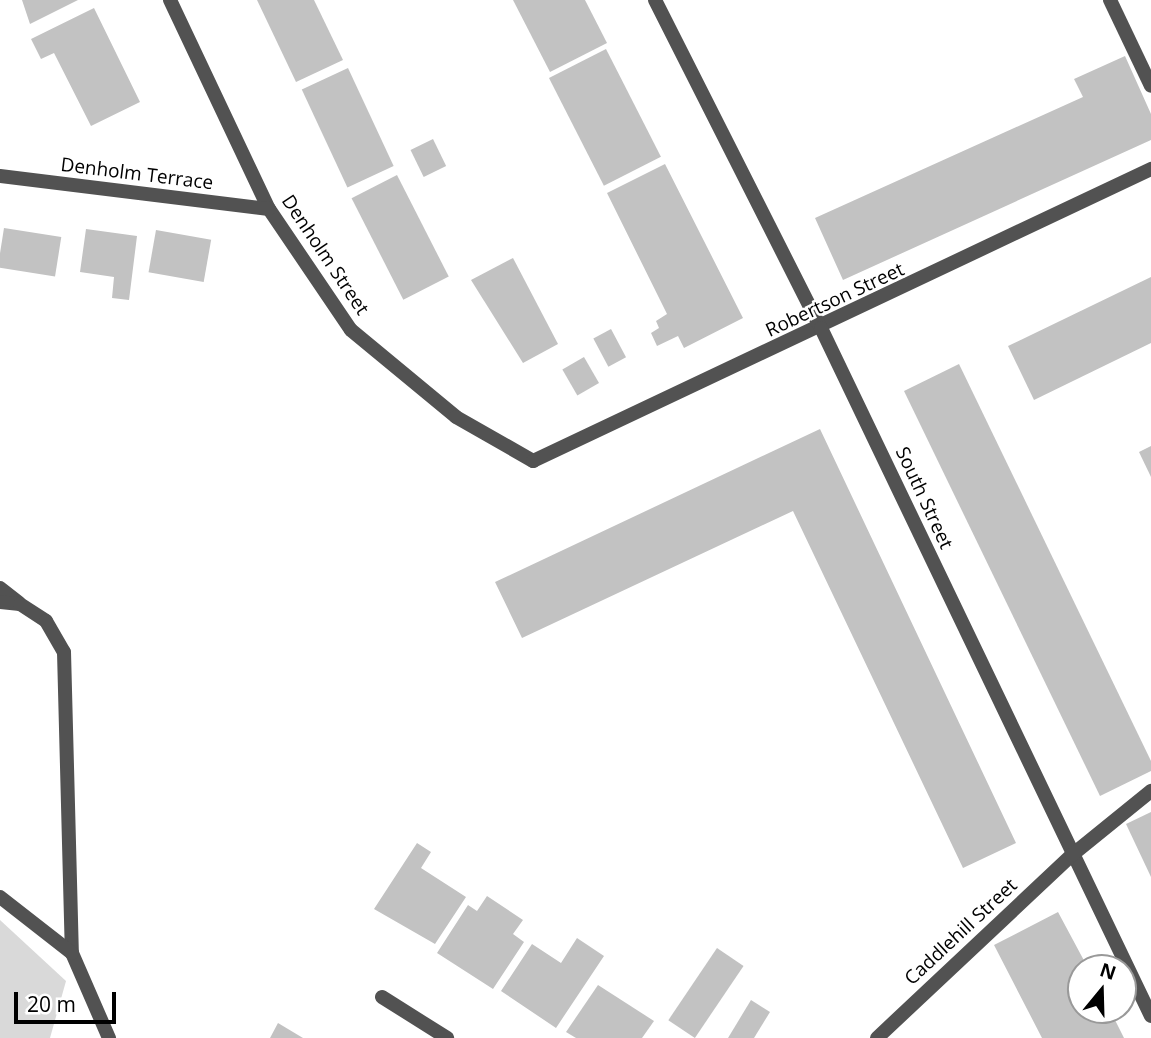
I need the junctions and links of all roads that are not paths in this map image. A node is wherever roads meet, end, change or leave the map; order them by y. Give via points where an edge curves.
1 (170, 0) edge
2 (654, 0) edge
3 (1110, 0) edge
4 (1151, 86) edge
5 (1151, 169) edge
6 (0, 176) edge
7 (269, 209) junction
8 (821, 328) junction
9 (533, 461) joint
10 (0, 588) edge
11 (0, 602) edge
12 (20, 604) junction
13 (1151, 791) edge
14 (1072, 855) junction
15 (0, 897) edge
16 (72, 953) junction
17 (382, 997) dead end
18 (1151, 1016) edge
19 (109, 1038) edge
20 (447, 1038) edge
21 (877, 1038) edge

1 - 7 street, Denholm Street
2 - 8 street, South Street
3 - 4 street
5 - 8 street, Robertson Street
6 - 7 street, Denholm Terrace
7 - 9 street, Denholm Street via 351,330 456,417
8 - 9 street, Robertson Street
8 - 14 street, South Street
10 - 12 street
11 - 12 street
12 - 16 street via 46,621 64,652 57,688
13 - 14 street, Caddlehill Street
14 - 18 street, South Street
14 - 21 street, Caddlehill Street
15 - 16 street
16 - 19 street
17 - 20 street

